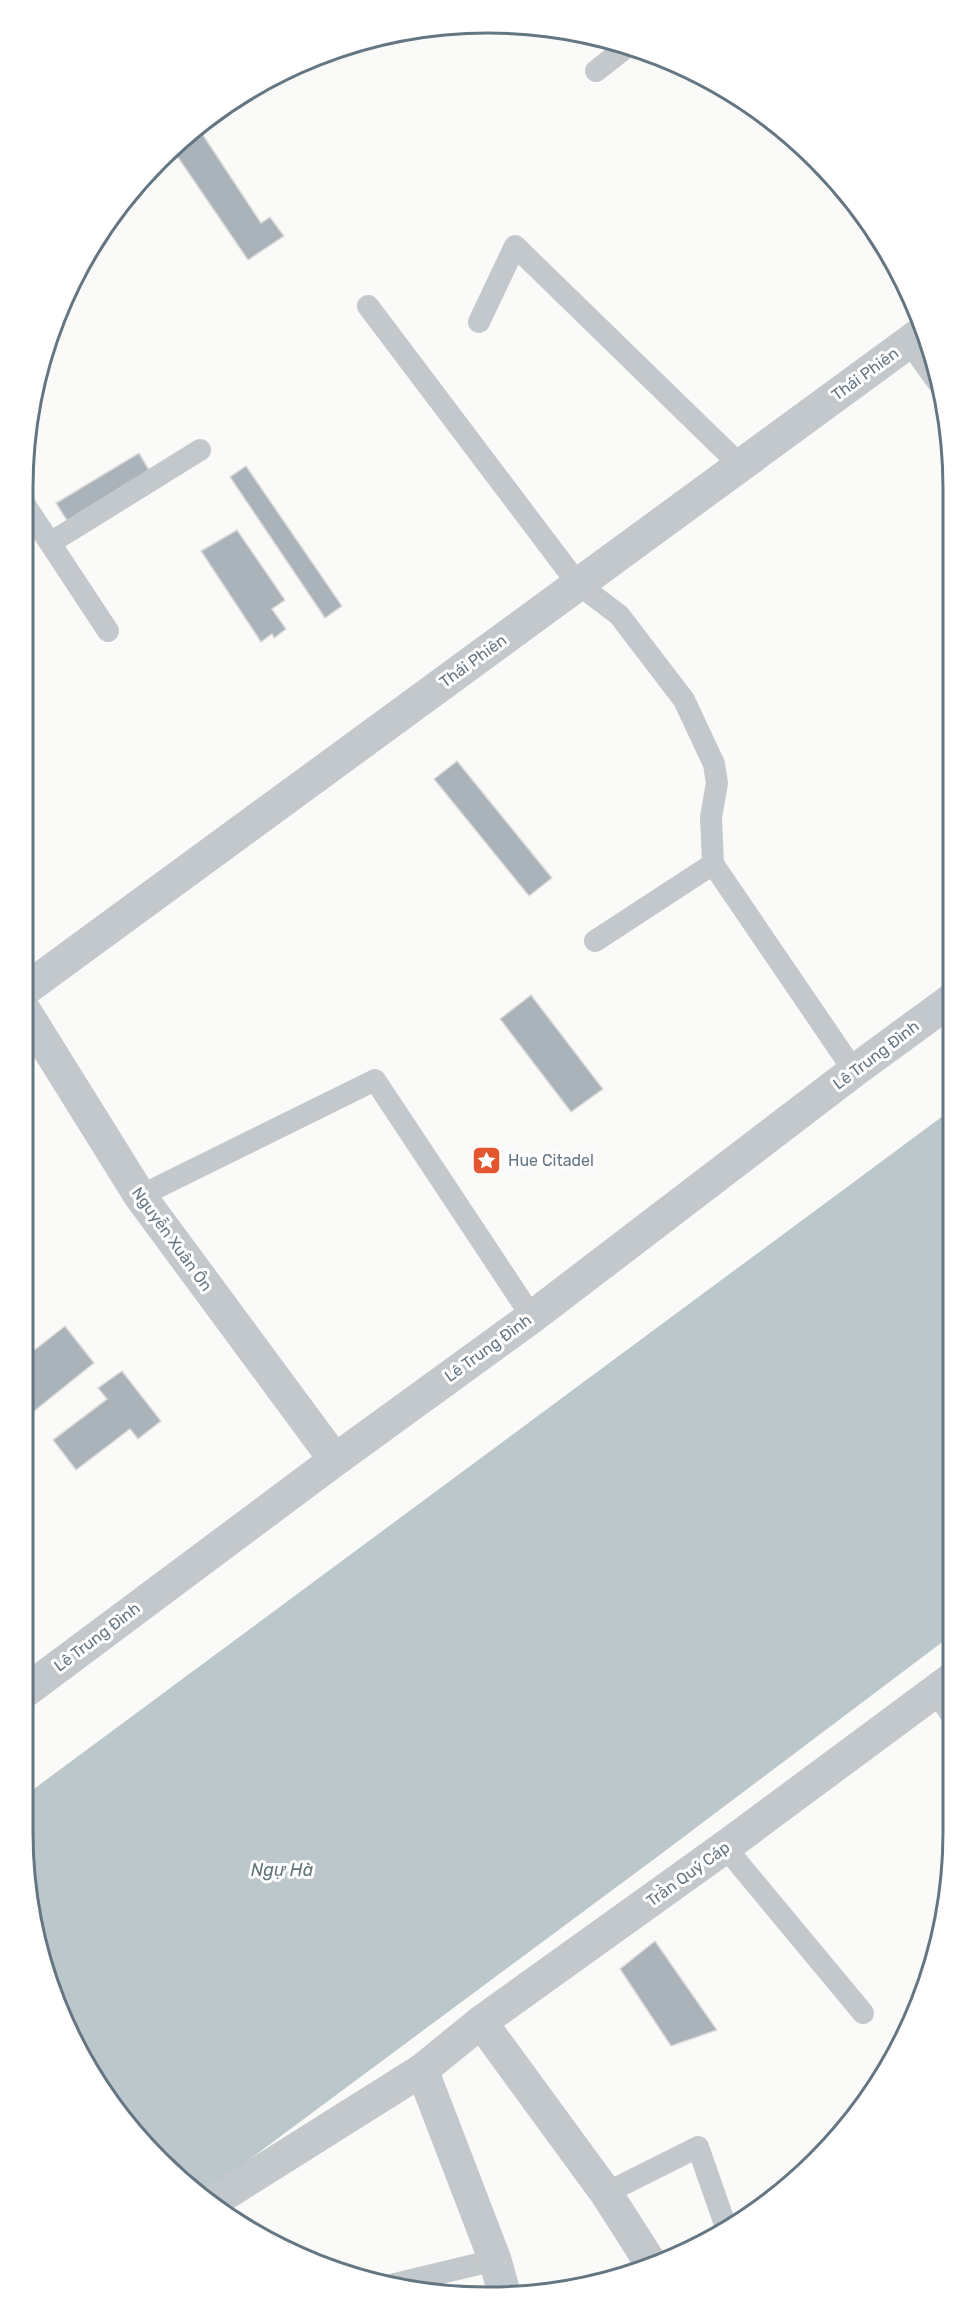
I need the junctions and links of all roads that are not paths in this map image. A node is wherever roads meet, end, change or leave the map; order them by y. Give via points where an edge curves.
1 (619, 53) edge
2 (596, 71) dead end
3 (368, 306) dead end
4 (479, 322) dead end
5 (916, 337) edge
6 (200, 450) dead end
7 (741, 465) junction
8 (33, 518) edge
9 (50, 543) junction
10 (578, 584) junction
11 (108, 631) dead end
12 (713, 864) junction
13 (595, 942) dead end
14 (33, 983) edge
15 (943, 1006) edge
16 (33, 1026) edge
17 (854, 1071) junction
18 (140, 1196) junction
19 (532, 1317) junction
20 (335, 1460) junction
21 (33, 1685) edge
22 (943, 1698) edge
23 (725, 1847) junction
24 (863, 2013) dead end
25 (481, 2022) junction
26 (422, 2070) junction
27 (606, 2193) junction
28 (218, 2198) edge
29 (724, 2221) edge
30 (647, 2258) edge
31 (495, 2260) junction
32 (411, 2280) edge
33 (502, 2287) edge

1 - 2 lane
3 - 10 lane
4 - 7 lane via 515,246
5 - 7 street, Thái Phiên
6 - 9 lane
7 - 10 street, Thái Phiên
8 - 9 lane
9 - 11 lane
10 - 12 lane via 619,615 684,700 698,729 714,764 717,783 711,817
10 - 14 street, Thái Phiên
12 - 13 lane
12 - 17 lane
15 - 17 street, Lê Trung Đình
16 - 18 street, Nguyễn Xuân Ôn
17 - 19 street, Lê Trung Đình
18 - 19 lane via 375,1080
18 - 20 street, Nguyễn Xuân Ôn
19 - 20 street, Lê Trung Đình
20 - 21 street, Lê Trung Đình
22 - 23 street, Trần Quý Cáp
23 - 24 lane
23 - 25 street, Trần Quý Cáp
25 - 26 street, Trần Quý Cáp
25 - 27 street
26 - 28 street, Trần Quý Cáp
26 - 31 street
27 - 29 lane via 698,2147
27 - 30 street
31 - 32 lane
31 - 33 street

